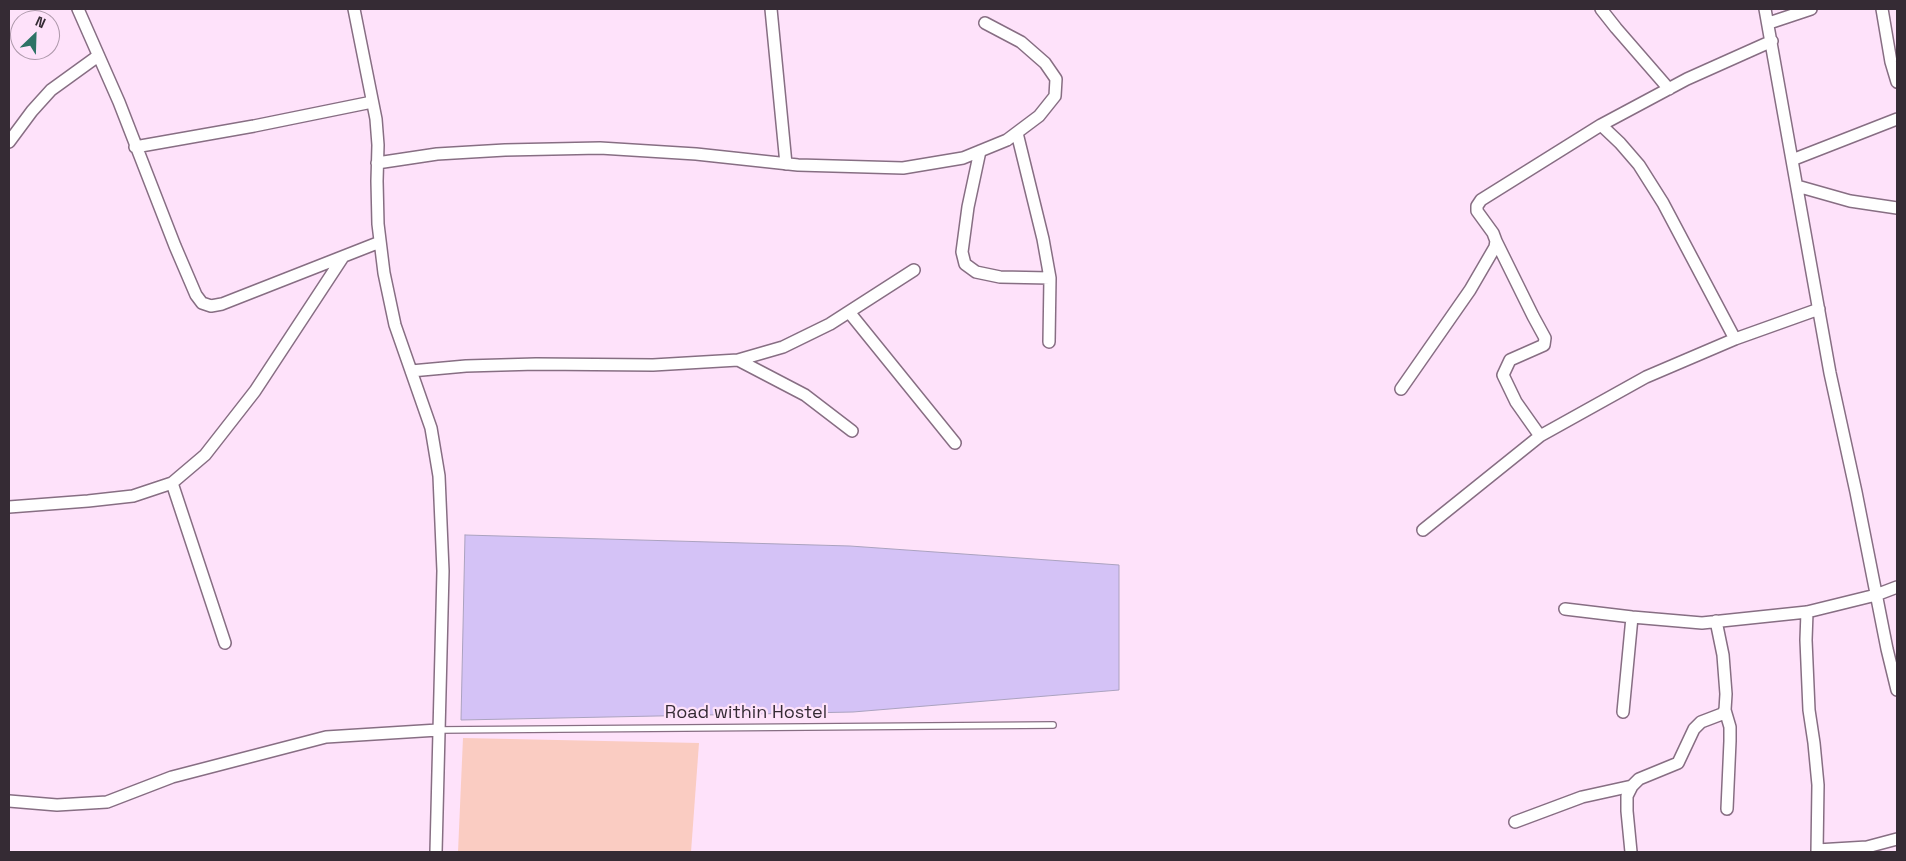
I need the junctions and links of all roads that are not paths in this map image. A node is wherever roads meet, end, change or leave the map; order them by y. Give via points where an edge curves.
1 (78, 9) edge
2 (354, 9) edge
3 (771, 9) edge
4 (1601, 9) edge
5 (1765, 9) edge
6 (1811, 9) edge
7 (1882, 9) edge
8 (985, 23) dead end
9 (1769, 23) junction
10 (1772, 41) junction
11 (98, 56) junction
12 (1897, 82) edge
13 (1668, 88) junction
14 (372, 102) junction
15 (1897, 119) edge
16 (1601, 125) junction
17 (1017, 133) junction
18 (9, 142) edge
19 (135, 147) junction
20 (980, 151) junction
21 (1792, 160) junction
22 (377, 163) junction
23 (786, 164) junction
24 (1797, 186) junction
25 (1897, 208) edge
26 (1496, 241) junction
27 (380, 242) junction
28 (343, 257) junction
29 (914, 270) dead end
30 (1050, 278) junction
31 (1819, 309) junction
32 (849, 312) junction
33 (1735, 339) junction
34 (1049, 342) dead end
35 (738, 360) junction
36 (411, 371) junction
37 (1401, 389) dead end
38 (852, 431) dead end
39 (1540, 436) junction
40 (955, 443) dead end
41 (172, 483) junction
42 (9, 507) edge
43 (1423, 530) dead end
44 (1897, 586) edge
45 (1876, 595) junction
46 (1565, 609) dead end
47 (1808, 612) junction
48 (1632, 617) junction
49 (1716, 621) junction
50 (225, 643) dead end
51 (1897, 690) edge
52 (1725, 710) junction
53 (1623, 712) dead end
54 (1053, 726) dead end
55 (438, 730) junction
56 (1632, 786) junction
57 (9, 801) edge
58 (1727, 809) dead end
59 (1515, 822) dead end
60 (1897, 840) edge
61 (1817, 851) edge
62 (436, 852) edge
63 (1631, 852) edge

1 - 11 street
2 - 14 street
3 - 23 street
4 - 13 street
5 - 9 street
6 - 9 street
7 - 12 street
8 - 17 street via 1021,42 1045,62 1056,79 1055,96 1039,116
9 - 10 street
10 - 13 street
10 - 21 street
11 - 18 street via 51,90
11 - 19 street
13 - 16 street
14 - 19 street
14 - 22 street
15 - 21 street
16 - 26 street via 1481,200 1477,211
16 - 33 street via 1639,165 1658,195
17 - 20 street
17 - 30 street
19 - 28 street via 202,303 211,306 222,304
20 - 23 street via 963,158 903,168
20 - 30 street via 962,252 965,264 976,272 1000,276
21 - 24 street
22 - 23 street via 437,154 600,148
22 - 27 street
24 - 25 street via 1850,201
24 - 31 street
26 - 37 street via 1470,290
26 - 39 street via 1545,338 1544,345 1510,360 1503,375 1516,402
27 - 28 street
27 - 36 street via 395,325
28 - 41 street via 255,391 205,455
29 - 32 street
30 - 34 street
31 - 33 street
31 - 45 street
32 - 35 street via 783,347
32 - 40 street
33 - 39 street via 1646,377
35 - 36 street via 653,365 484,365
35 - 38 street via 805,395
36 - 55 street via 431,428 439,476 443,571
39 - 43 street
41 - 42 street via 133,496
41 - 50 street
44 - 45 street
45 - 47 street
45 - 51 street
46 - 48 street
47 - 49 street
47 - 61 street via 1809,710 1818,786
48 - 49 street via 1702,623
48 - 53 street
49 - 52 street via 1723,655
52 - 56 street via 1694,729 1678,763 1639,779
52 - 58 street via 1730,727
54 - 55 lane, Road within Hostel
55 - 57 street via 326,736 172,777 107,802 57,806
55 - 62 street
56 - 59 street via 1582,796
56 - 63 street via 1627,811
60 - 61 street via 1867,847

